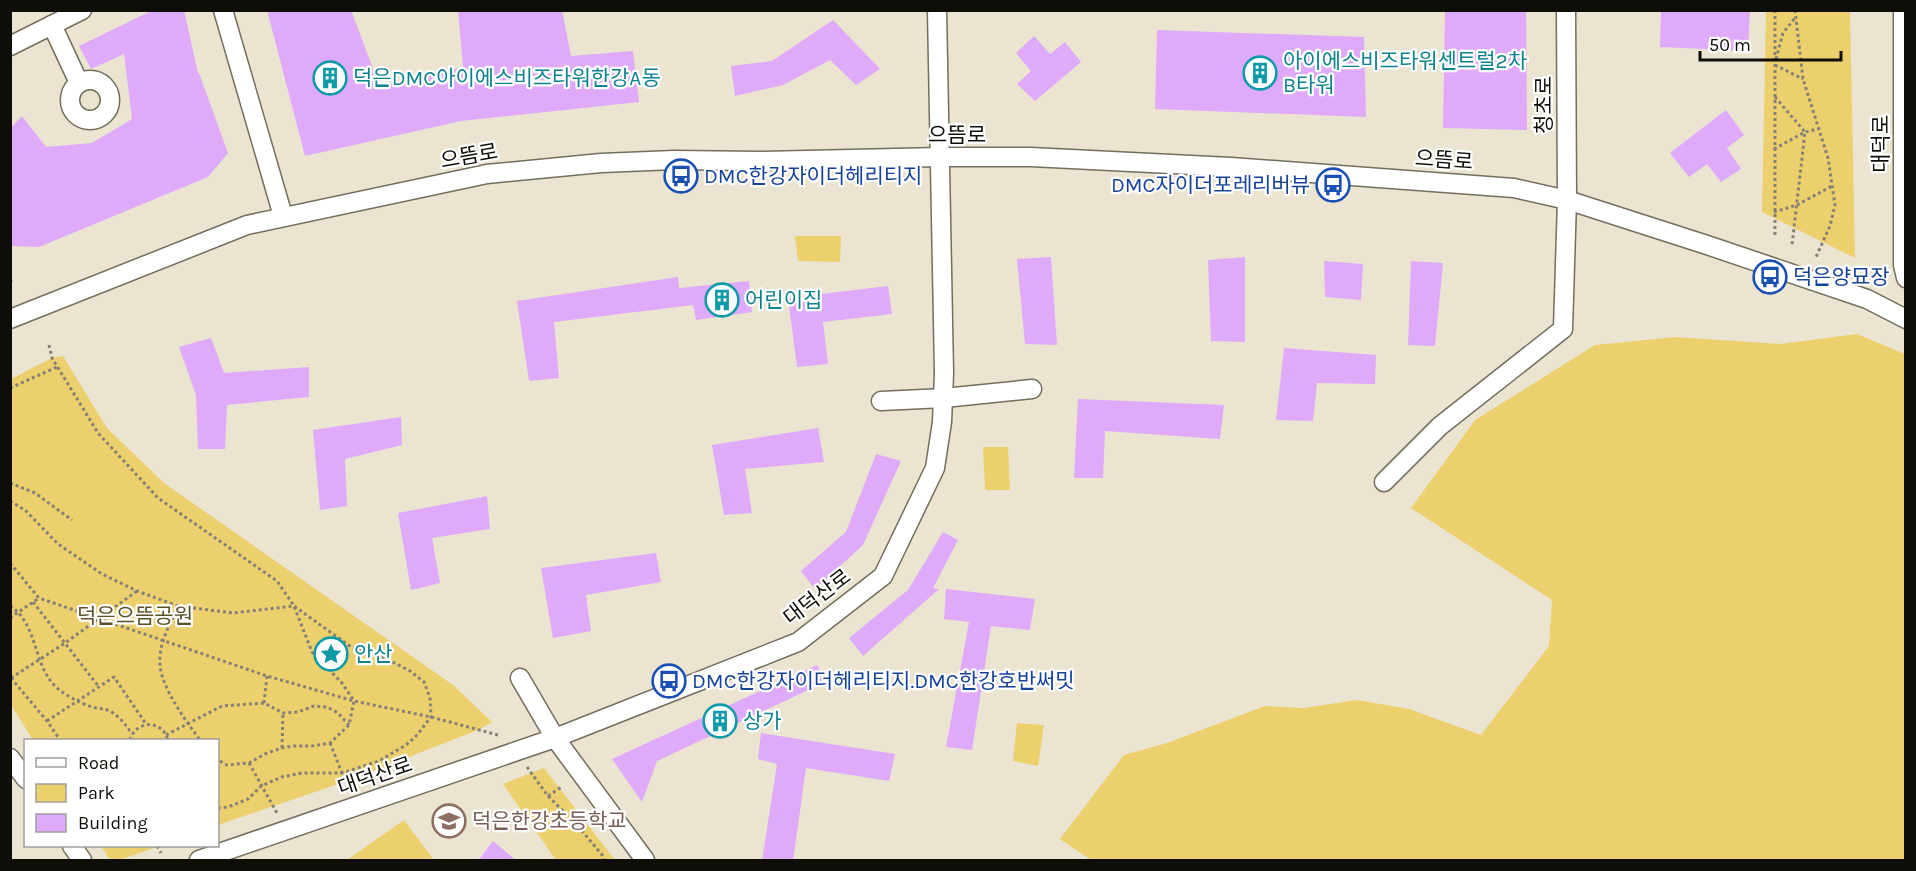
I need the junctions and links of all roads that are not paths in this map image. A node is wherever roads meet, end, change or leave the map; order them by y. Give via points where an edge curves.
1 (82, 10) edge
2 (224, 10) edge
3 (937, 10) edge
4 (1566, 10) edge
5 (1903, 10) edge
6 (52, 26) junction
7 (10, 46) edge
8 (79, 83) dead end
9 (940, 157) junction
10 (1567, 200) junction
11 (283, 216) junction
12 (1905, 278) edge
13 (10, 319) edge
14 (1905, 319) edge
15 (1032, 389) dead end
16 (944, 398) junction
17 (881, 401) dead end
18 (1384, 482) dead end
19 (520, 678) dead end
20 (555, 738) junction
21 (10, 758) edge
22 (24, 776) edge
23 (73, 847) edge
24 (82, 861) edge
25 (199, 861) edge
26 (645, 861) edge

1 - 6 street
2 - 11 street
3 - 9 street, 대덕산로
4 - 10 street, 청초로
5 - 12 street, 대덕로
6 - 7 street
6 - 8 street
9 - 10 street, 으뜸로 via 1231,166 1514,188
9 - 11 street, 으뜸로 via 674,160 487,174
9 - 16 street, 대덕산로
10 - 14 street, 으뜸로 via 1867,299
10 - 18 street, 청초로 via 1563,329 1440,426
11 - 13 street, 으뜸로 via 248,225
15 - 16 street
16 - 17 street
16 - 20 street, 대덕산로 via 935,468 883,576 798,642
19 - 20 street
20 - 25 street, 대덕산로
20 - 26 street
21 - 22 street
23 - 24 street

